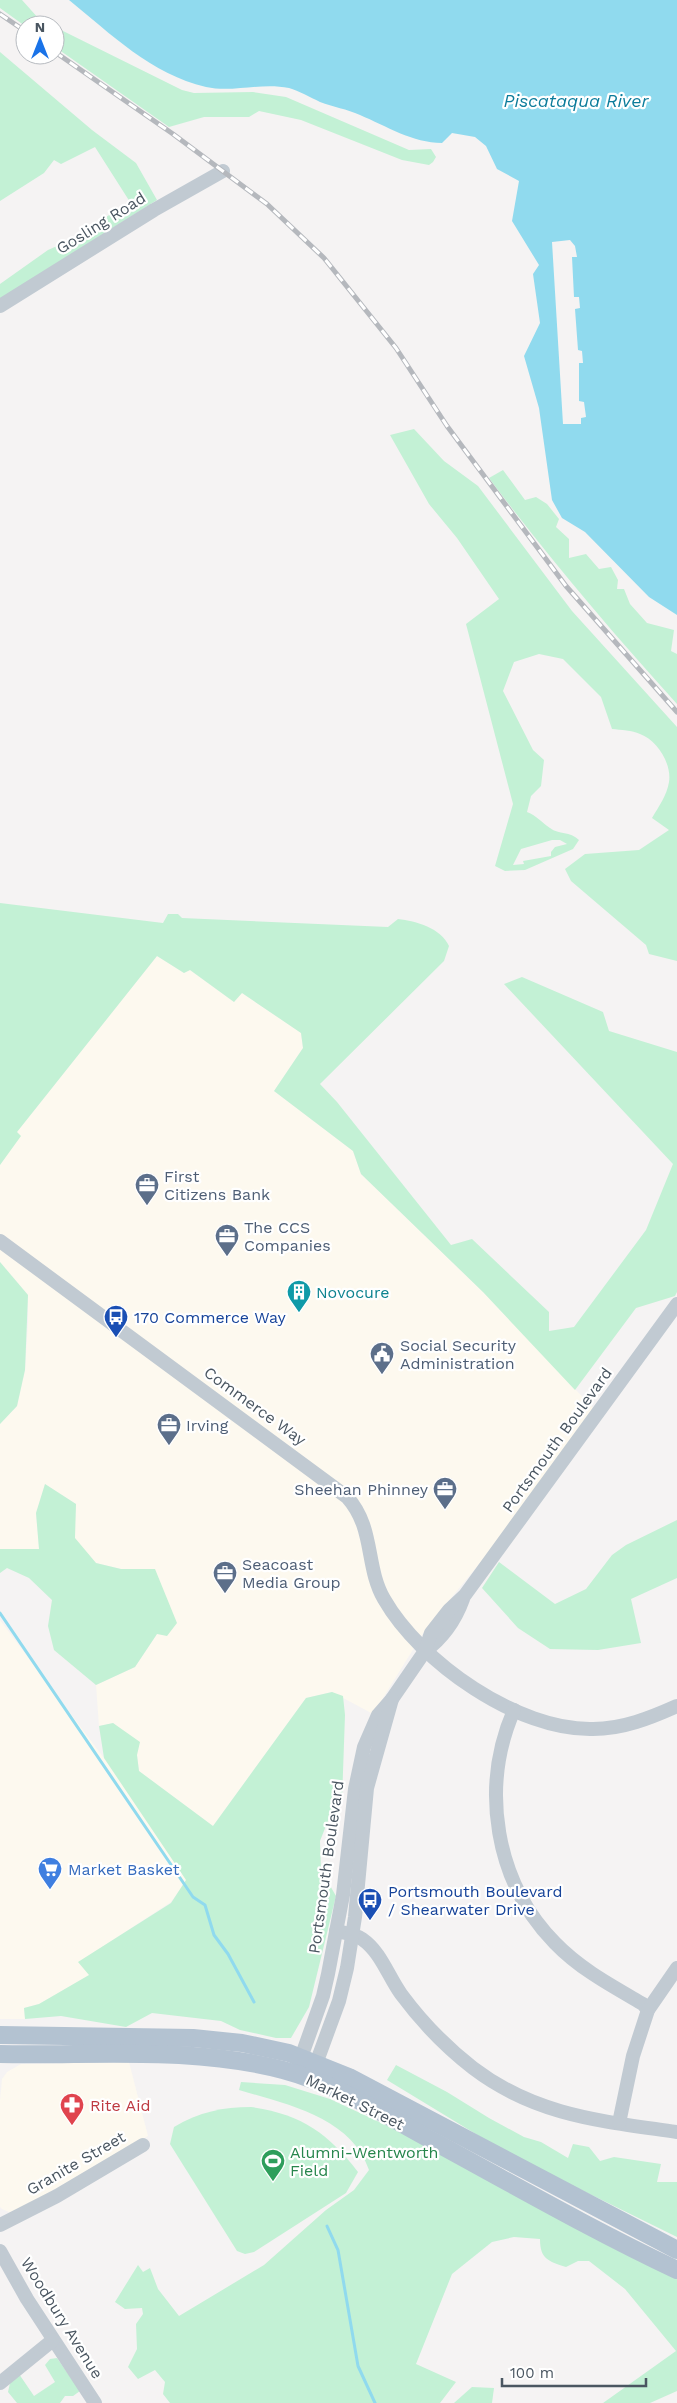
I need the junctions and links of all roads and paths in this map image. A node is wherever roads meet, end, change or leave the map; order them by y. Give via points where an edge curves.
1 (223, 171) dead end
2 (0, 306) edge
3 (0, 1241) edge
4 (677, 1304) edge
5 (425, 1651) junction
6 (392, 1698) junction
7 (677, 1706) edge
8 (514, 1710) junction
9 (336, 1931) junction
10 (353, 1934) junction
11 (677, 1968) edge
12 (648, 2010) junction
13 (0, 2035) edge
14 (0, 2054) edge
15 (306, 2068) junction
16 (619, 2123) junction
17 (677, 2132) edge
18 (143, 2145) dead end
19 (0, 2225) edge
20 (0, 2250) edge
21 (677, 2250) edge
22 (4, 2268) edge
23 (677, 2270) edge
24 (53, 2340) junction
25 (0, 2383) edge
26 (95, 2403) edge

1 - 2 street, Gosling Road
3 - 5 street, Commerce Way via 347,1497 365,1526 376,1581 384,1599 397,1620
4 - 5 street, Portsmouth Boulevard via 465,1595 456,1618 439,1641
5 - 6 street, Portsmouth Boulevard
5 - 8 street, Commerce Way via 480,1691
6 - 9 street, Portsmouth Boulevard via 373,1726 357,1776
6 - 10 street, Portsmouth Boulevard via 367,1788
7 - 8 street, Commerce Way via 639,1722 592,1729 562,1726
8 - 12 street via 502,1742 496,1781 498,1826 512,1879 536,1920 555,1944 590,1972
9 - 10 street
9 - 15 street, Portsmouth Boulevard
10 - 15 street, Portsmouth Boulevard via 344,1984
10 - 16 street via 375,1950 398,1990 427,2025 473,2068 511,2092 552,2110
11 - 12 street
12 - 16 street via 633,2056
13 - 15 main road, Market Street via 210,2039 257,2046
14 - 15 main road, Market Street via 197,2056
15 - 21 main road, Market Street via 365,2086
15 - 23 main road, Market Street via 365,2105 610,2238
16 - 17 street
18 - 19 street, Granite Street via 57,2196
20 - 22 street, Woodbury Avenue
22 - 24 street, Woodbury Avenue
24 - 25 street
24 - 26 street, Woodbury Avenue

